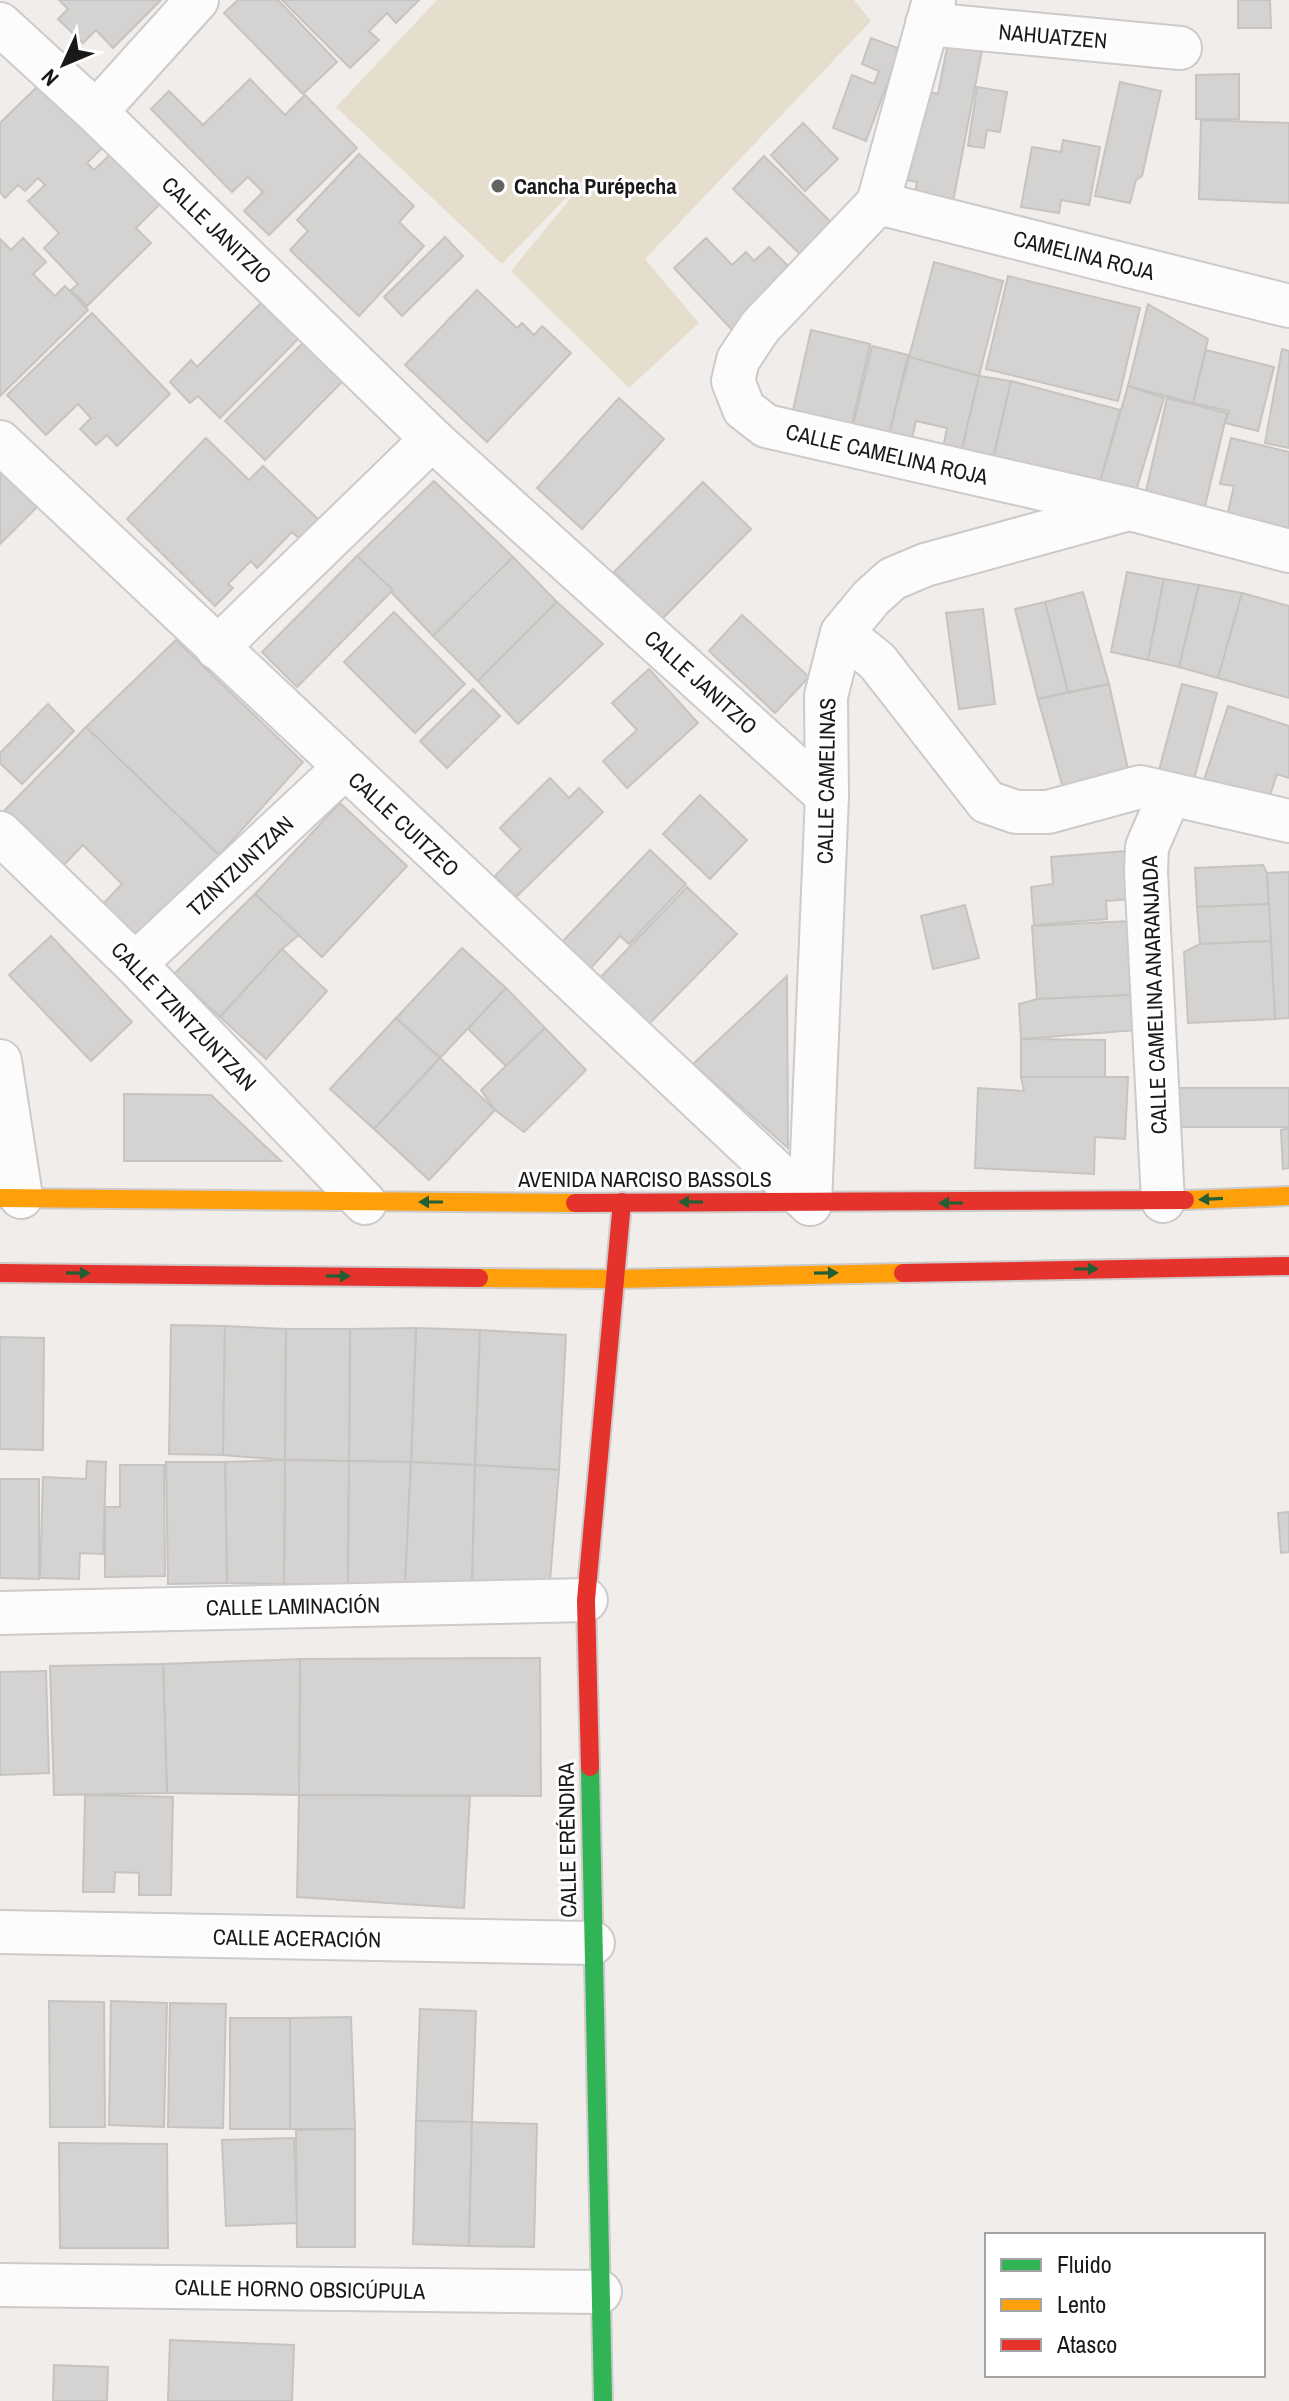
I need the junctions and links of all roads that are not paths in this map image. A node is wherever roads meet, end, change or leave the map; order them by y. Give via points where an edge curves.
1 (197, 0) edge
2 (930, 12) edge
3 (0, 24) edge
4 (1180, 48) dead end
5 (96, 112) junction
6 (878, 203) junction
7 (1289, 306) edge
8 (432, 439) junction
9 (0, 442) edge
10 (1130, 509) junction
11 (1289, 551) edge
12 (842, 633) junction
13 (217, 648) junction
14 (344, 768) junction
15 (1170, 794) junction
16 (827, 796) junction
17 (1289, 821) edge
18 (0, 833) edge
19 (135, 964) junction
20 (0, 1061) edge
21 (1289, 1196) edge
22 (11, 1198) edge
23 (1163, 1201) junction
24 (622, 1202) junction
25 (365, 1203) junction
26 (810, 1204) junction
27 (1289, 1266) edge
28 (0, 1273) edge
29 (615, 1279) junction
30 (586, 1600) junction
31 (0, 1613) edge
32 (0, 1932) edge
33 (593, 1943) junction
34 (0, 2285) edge
35 (600, 2292) junction
36 (603, 2401) edge

1 - 5 street
2 - 4 street, NAHUATZEN
2 - 6 street
3 - 5 street, CALLE JANITZIO
5 - 8 street, CALLE JANITZIO
6 - 7 street, CAMELINA ROJA
6 - 10 street, CALLE CAMELINA ROJA via 760,327 738,360 733,381 744,409 766,426
8 - 13 street
8 - 16 street, CALLE JANITZIO
9 - 13 street, CALLE CUITZEO
10 - 11 street, CALLE CAMELINA ROJA
10 - 12 street, CALLE CAMELINAS via 925,565 892,579
12 - 15 street via 877,661 987,802 1016,812 1048,812 1140,787
12 - 16 street, CALLE CAMELINAS via 826,696
13 - 14 street, CALLE CUITZEO
14 - 19 street, TZINTZUNTZAN
14 - 26 street, CALLE CUITZEO
15 - 17 street
15 - 23 street, CALLE CAMELINA ANARANJADA via 1146,860
16 - 26 street, CALLE CAMELINAS
18 - 19 street, CALLE TZINTZUNTZAN
19 - 25 street, CALLE TZINTZUNTZAN
20 - 22 street
21 -> 23 street, AVENIDA NARCISO BASSOLS
22 - 25 street, AVENIDA NARCISO BASSOLS
23 -> 26 street, AVENIDA NARCISO BASSOLS
24 -> 25 street, AVENIDA NARCISO BASSOLS
26 -> 24 street, AVENIDA NARCISO BASSOLS
24 - 29 street, CALLE ERÉNDIRA
29 -> 27 street
28 -> 29 street
29 - 30 street, CALLE ERÉNDIRA
30 - 31 street, CALLE LAMINACIÓN
30 - 33 street, CALLE ERÉNDIRA
32 - 33 street, CALLE ACERACIÓN
33 - 35 street, CALLE ERÉNDIRA
34 - 35 street, CALLE HORNO OBSICÚPULA
35 - 36 street, CALLE ERÉNDIRA

